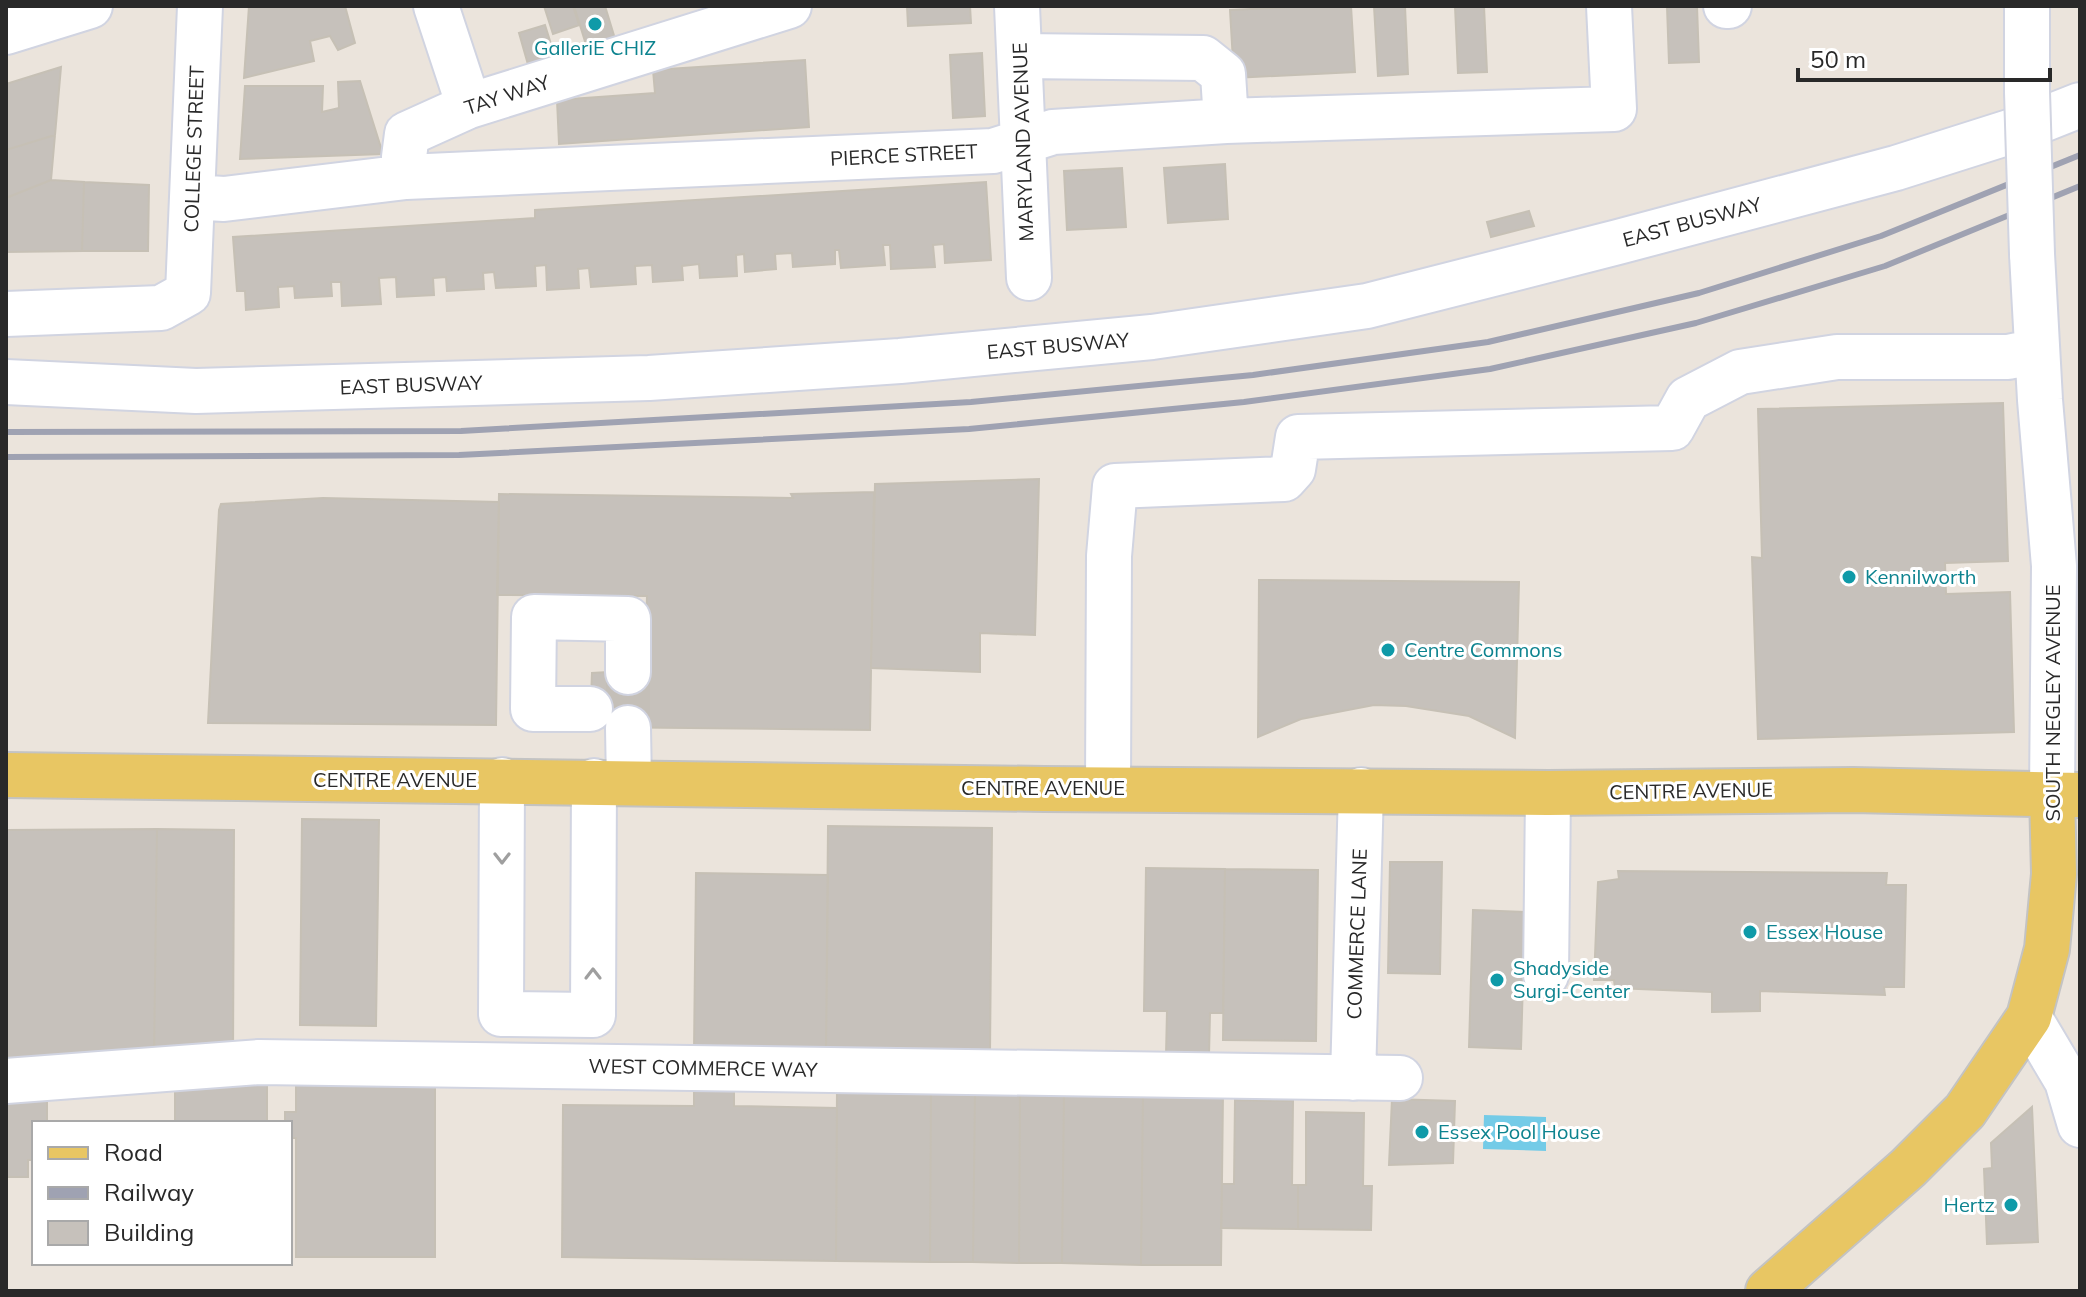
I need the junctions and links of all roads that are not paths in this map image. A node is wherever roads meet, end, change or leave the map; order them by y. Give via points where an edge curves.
1 (90, 6) edge
2 (200, 6) edge
3 (436, 6) edge
4 (789, 6) edge
5 (1017, 6) edge
6 (1609, 6) edge
7 (2027, 6) edge
8 (6, 32) edge
9 (1020, 56) junction
10 (2080, 105) edge
11 (469, 106) junction
12 (1226, 121) junction
13 (1021, 142) junction
14 (406, 177) junction
15 (192, 197) junction
16 (1029, 278) dead end
17 (6, 314) edge
18 (2037, 351) junction
19 (6, 382) edge
20 (628, 672) tunnel mouth
21 (6, 775) edge
22 (502, 780) junction
23 (612, 782) junction
24 (1108, 788) junction
25 (1361, 790) junction
26 (1548, 793) junction
27 (2066, 794) edge
28 (1546, 975) dead end
29 (2029, 1017) junction
30 (1353, 1078) junction
31 (1400, 1078) dead end
32 (6, 1081) edge
33 (2073, 1081) edge
34 (2080, 1125) edge
35 (1768, 1291) edge

1 - 8 street
2 - 15 street, COLLEGE STREET
3 - 11 street
4 - 11 street, TAY WAY
5 - 9 street, MARYLAND AVENUE
6 - 12 street, PIERCE STREET via 1614,109
7 - 18 street, SOUTH NEGLEY AVENUE, bridge
9 - 12 street via 1203,58 1223,74
9 - 13 street, MARYLAND AVENUE
10 - 19 street, EAST BUSWAY via 1896,168 1367,306 1152,337 649,378 196,391
11 - 14 street, TAY WAY via 407,134
12 - 13 street, PIERCE STREET via 1053,132
13 - 14 street, PIERCE STREET via 993,151
13 - 16 street, MARYLAND AVENUE
14 - 15 street, PIERCE STREET via 224,199
15 - 17 street, COLLEGE STREET via 188,293 161,308
18 - 24 street via 2008,357 1837,357 1740,372 1688,399 1672,428 1298,437 1293,469 1284,479 1115,486 1109,556
18 - 27 street, SOUTH NEGLEY AVENUE
20 - 23 street via 628,619 534,617 533,709 609,718
21 - 22 main road, CENTRE AVENUE
22 - 23 main road, CENTRE AVENUE
22 -> 23 street via 501,1014 593,1015
23 - 24 main road, CENTRE AVENUE
24 - 25 main road, CENTRE AVENUE
25 - 26 main road, CENTRE AVENUE
25 - 30 street, COMMERCE LANE
26 - 27 main road, CENTRE AVENUE
26 - 28 street
27 - 29 main road, SOUTH NEGLEY AVENUE via 2047,949
29 - 33 street
29 - 35 main road, SOUTH NEGLEY AVENUE via 1965,1111
30 - 31 street, WEST COMMERCE WAY
30 - 32 street, WEST COMMERCE WAY via 259,1062
33 - 34 street

